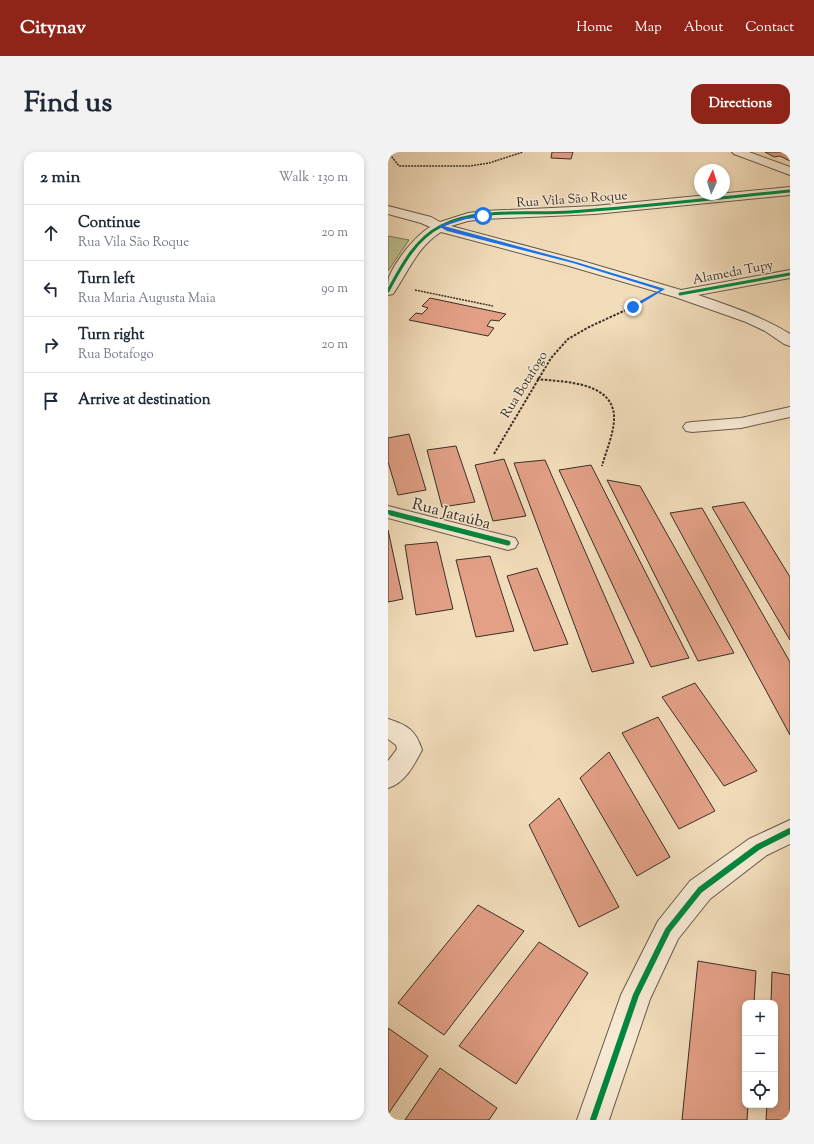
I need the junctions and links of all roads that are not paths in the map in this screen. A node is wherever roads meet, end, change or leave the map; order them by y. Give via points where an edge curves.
1 (738, 152) edge
2 (790, 171) edge
3 (790, 192) edge
4 (388, 210) edge
5 (440, 226) junction
6 (790, 274) edge
7 (390, 288) edge
8 (680, 294) junction
9 (790, 341) edge
10 (790, 412) edge
11 (692, 427) dead end
12 (388, 512) edge
13 (508, 543) dead end
14 (388, 728) edge
15 (388, 778) edge
16 (790, 831) edge
17 (593, 1120) edge

1 - 2 street
3 - 5 street, Rua Vila São Roque via 566,212 472,217
4 - 5 street
5 - 7 street, Rua Vila São Roque via 414,249
5 - 8 street
6 - 8 street, Alameda Tupy
8 - 9 street via 751,319
10 - 11 street via 741,423
12 - 13 street, Rua Jataúba
14 - 15 street via 408,740 410,750
16 - 17 street via 758,847 700,890 668,930 636,995

